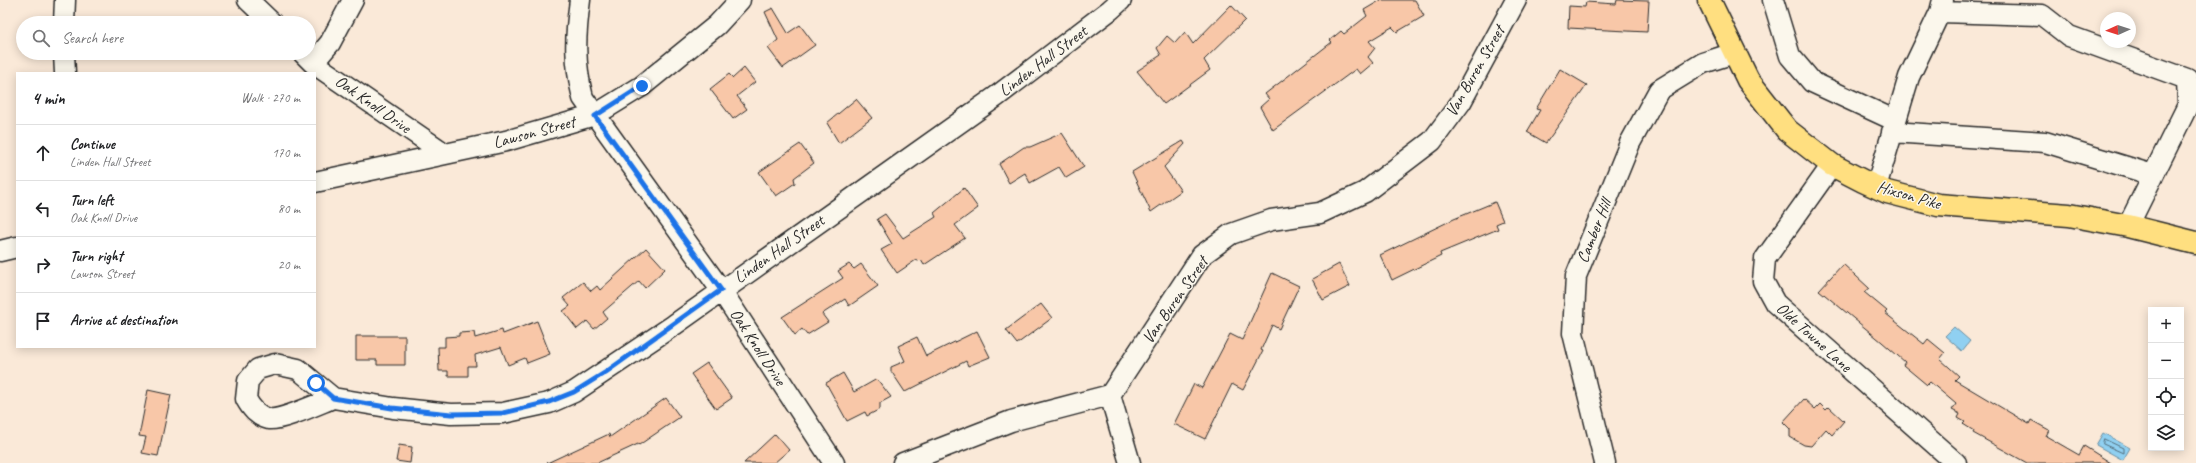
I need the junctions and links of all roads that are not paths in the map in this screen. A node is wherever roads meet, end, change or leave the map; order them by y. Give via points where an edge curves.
1 (65, 0) edge
2 (248, 0) edge
3 (353, 0) edge
4 (580, 0) edge
5 (740, 0) edge
6 (1121, 0) edge
7 (1516, 0) edge
8 (1709, 0) edge
9 (1773, 0) edge
10 (1942, 6) edge
11 (64, 16) edge
12 (265, 16) edge
13 (316, 53) edge
14 (1734, 53) junction
15 (64, 60) edge
16 (311, 60) edge
17 (65, 72) edge
18 (595, 116) junction
19 (1894, 126) junction
20 (444, 153) junction
21 (1832, 165) junction
22 (2153, 175) junction
23 (316, 182) edge
24 (1876, 187) junction
25 (2128, 226) junction
26 (2196, 242) edge
27 (16, 247) edge
28 (0, 251) edge
29 (721, 290) junction
30 (1110, 395) junction
31 (333, 398) dead end
32 (834, 463) edge
33 (903, 463) edge
34 (1130, 463) edge
35 (1605, 463) edge
36 (1956, 463) edge

1 - 11 street
2 - 12 street
3 - 13 street via 330,43
4 - 18 street, Oak Knoll Drive via 575,35 575,60 583,98
5 - 18 street, Lawson Street via 717,25 642,86
6 - 29 street, Linden Hall Street via 997,96
7 - 30 street, Van Buren Street via 1461,102 1432,141 1365,192 1320,213 1272,220 1231,234 1202,255
8 - 14 main road, Hixson Pike
9 - 19 street via 1790,56 1812,82
10 - 19 street via 1909,77
10 - 22 street via 2042,15 2069,36 2187,79 2188,105
14 - 21 main road, Hixson Pike via 1748,80 1787,130
14 - 35 street, Camber Hill via 1703,63 1659,90 1630,143 1576,276 1573,333
15 - 17 street
16 - 20 street, Oak Knoll Drive
18 - 20 street, Lawson Street via 506,141
18 - 29 street, Oak Knoll Drive
19 - 22 street via 2045,142
19 - 24 street
20 - 23 street, Lawson Street
21 - 24 main road, Hixson Pike
21 - 36 street, Olde Towne Lane via 1765,258 1763,281 1775,303
22 - 25 street
24 - 25 main road, Hixson Pike via 1938,205 2069,215
25 - 26 main road, Hixson Pike
27 - 28 street
29 - 31 street, Linden Hall Street via 606,372 574,392 549,402 503,413 451,414
29 - 32 street, Oak Knoll Drive
30 - 33 street via 1011,421
30 - 34 street

